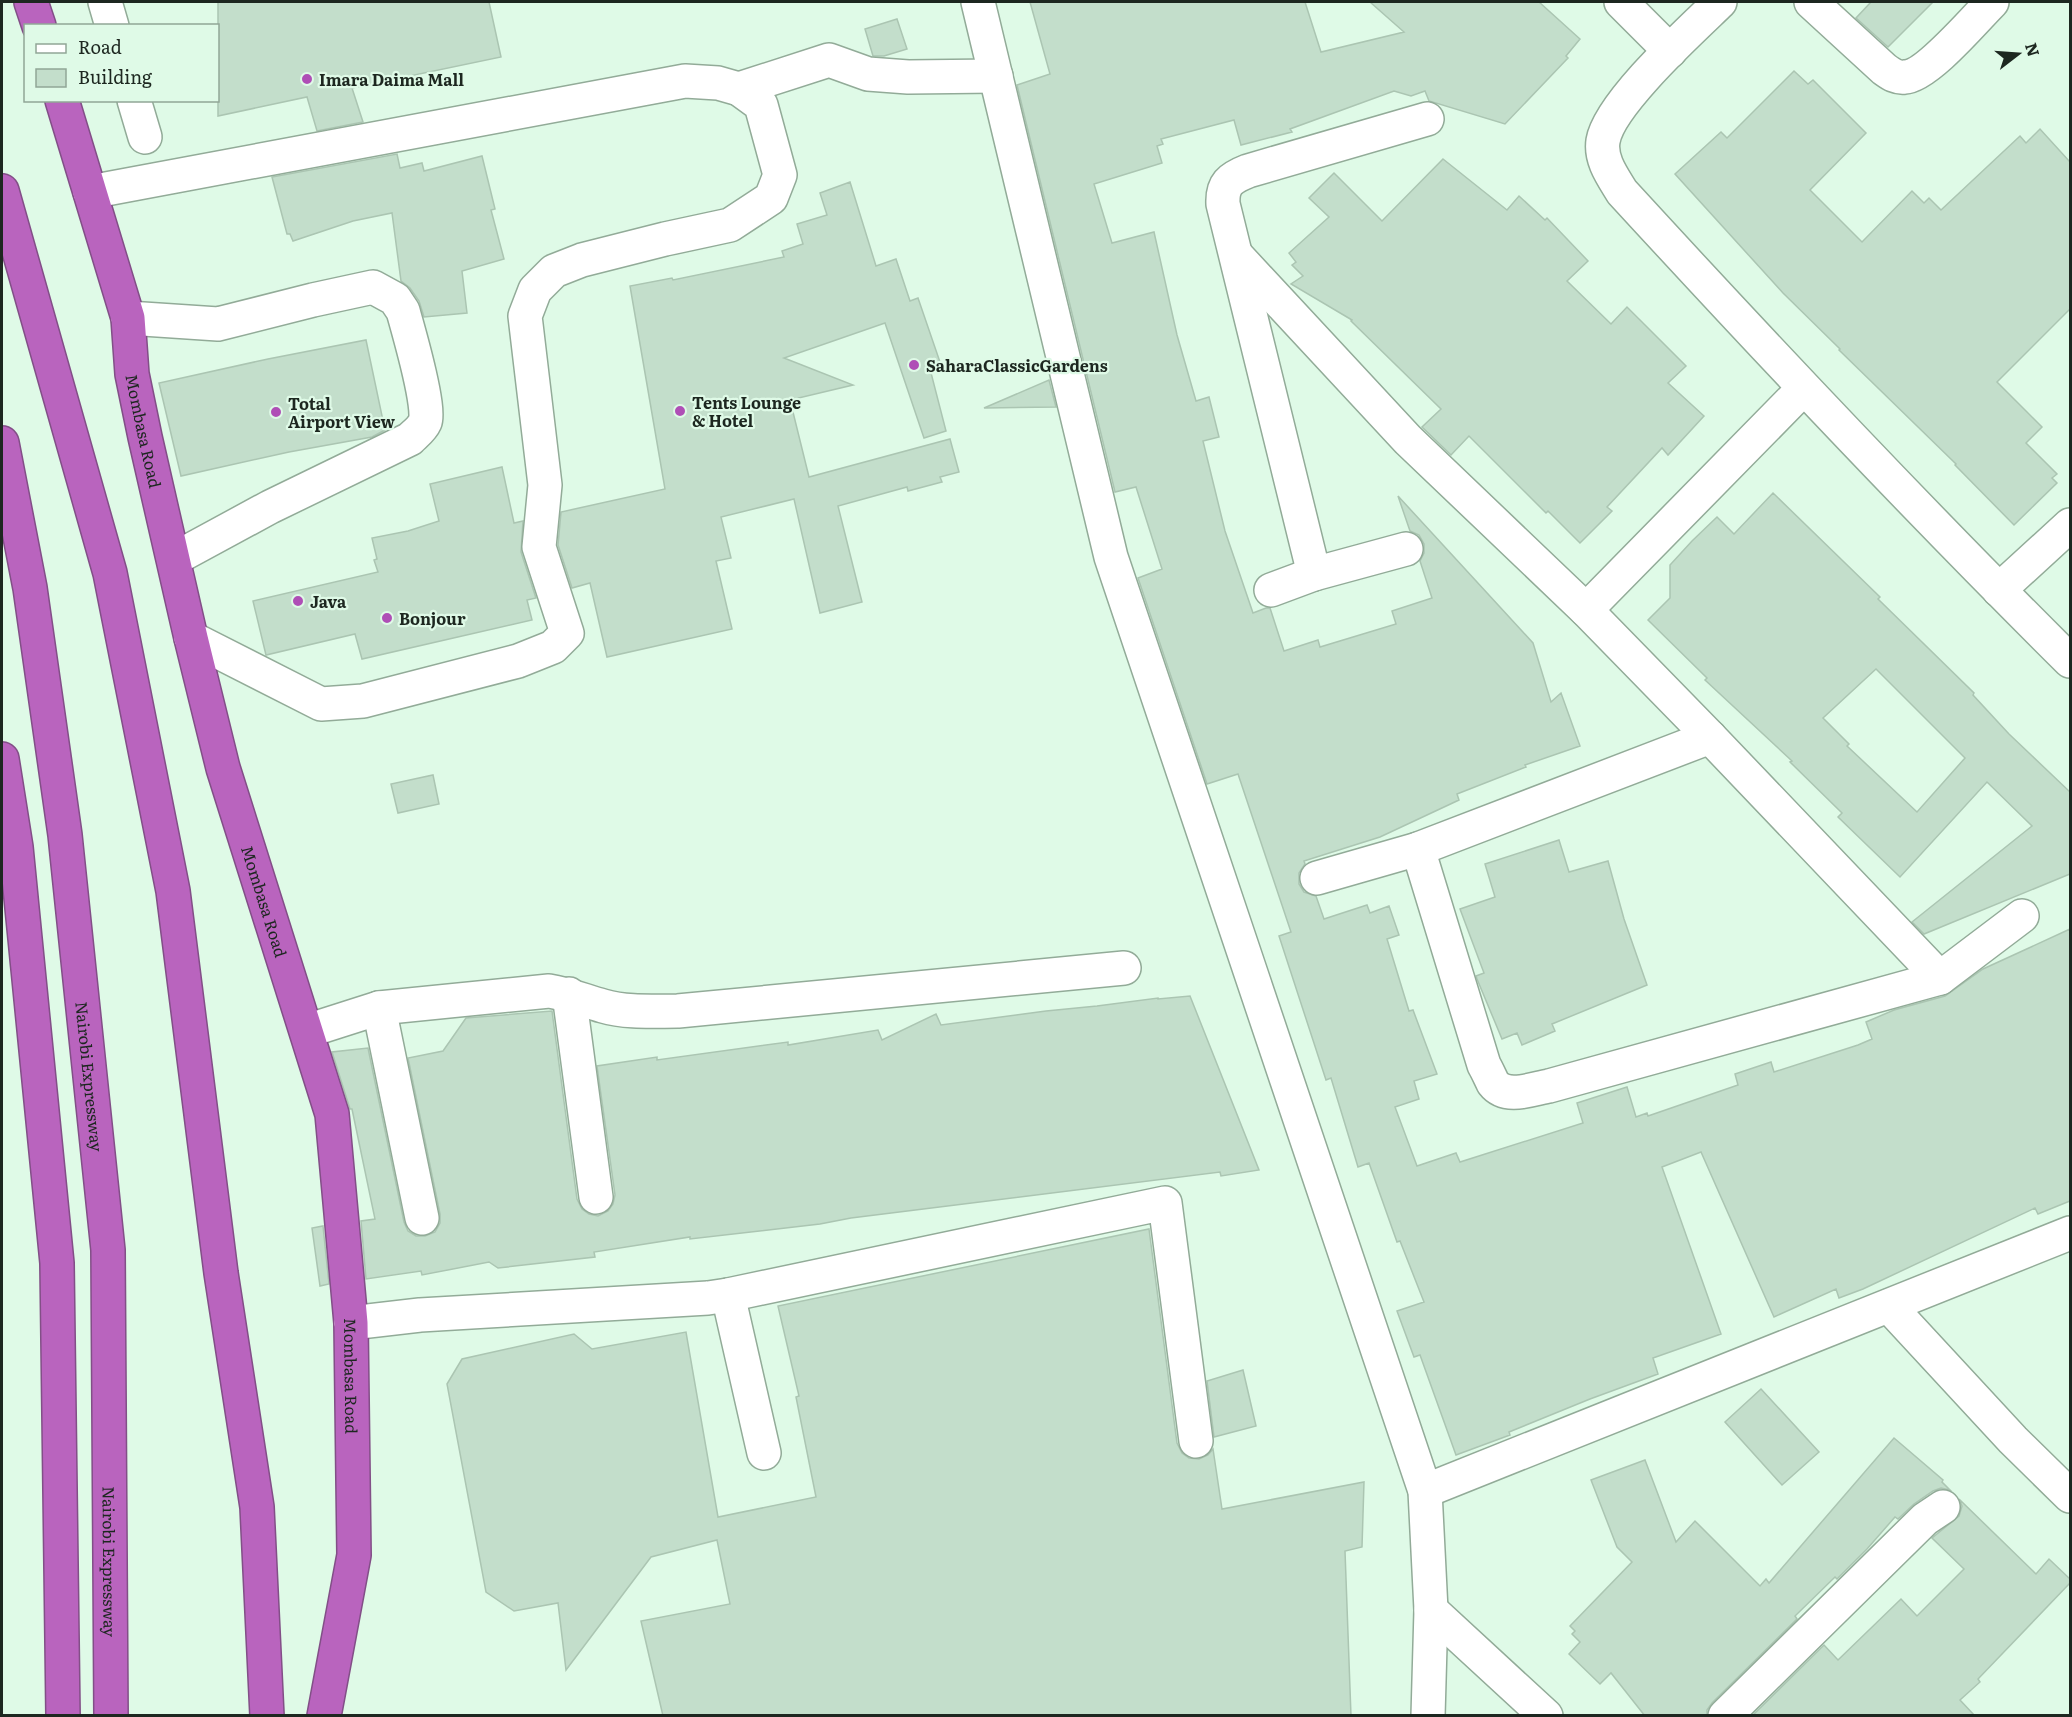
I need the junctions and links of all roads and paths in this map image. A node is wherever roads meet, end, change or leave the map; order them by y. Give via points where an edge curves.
1 (31, 2) edge
2 (105, 2) edge
3 (978, 2) edge
4 (1621, 2) edge
5 (1720, 2) edge
6 (1811, 2) edge
7 (1992, 2) edge
8 (38, 24) edge
9 (111, 24) edge
10 (1670, 51) junction
11 (996, 76) junction
12 (739, 89) junction
13 (63, 102) edge
14 (135, 102) edge
15 (1427, 119) dead end
16 (145, 137) dead end
17 (2, 191) edge
18 (90, 192) junction
19 (1237, 256) junction
20 (128, 318) junction
21 (1803, 389) junction
22 (2, 443) edge
23 (2070, 525) edge
24 (1406, 549) dead end
25 (174, 559) junction
26 (1314, 574) junction
27 (1272, 590) dead end
28 (1999, 590) junction
29 (1586, 610) junction
30 (191, 638) junction
31 (2070, 661) edge
32 (1710, 737) junction
33 (2, 759) edge
34 (1418, 849) junction
35 (1317, 878) dead end
36 (2022, 916) dead end
37 (1124, 968) dead end
38 (1940, 978) junction
39 (569, 994) junction
40 (379, 1008) junction
41 (307, 1031) junction
42 (596, 1197) dead end
43 (422, 1218) dead end
44 (2070, 1233) edge
45 (728, 1295) junction
46 (1889, 1306) junction
47 (351, 1323) junction
48 (1196, 1441) dead end
49 (764, 1453) dead end
50 (1425, 1491) junction
51 (2070, 1496) edge
52 (1943, 1507) dead end
53 (1431, 1610) junction
54 (63, 1716) edge
55 (111, 1716) edge
56 (267, 1716) edge
57 (324, 1716) edge
58 (1428, 1716) edge
59 (1546, 1716) edge
60 (1725, 1716) edge

1 - 8 highway
2 - 9 street
3 - 11 street
4 - 10 street
5 - 10 street
6 - 7 street via 1884,69 1894,76 1906,77 1931,64
10 - 21 street via 1618,109 1608,128 1603,154 1610,172 1622,192
11 - 12 street via 868,74 829,60
11 - 50 street via 1111,557
12 - 18 street via 685,81
12 - 30 street via 761,105 780,175 771,198 730,225 582,260 554,272 535,290 525,316 545,485 539,547 567,633 554,647 518,661 363,701 321,704
13 - 18 highway, Mombasa Road
14 - 16 street
15 - 19 street via 1235,176 1226,184 1223,204
17 - 56 highway via 110,573 173,891 221,1273 257,1507
18 - 20 highway, Mombasa Road
19 - 26 street
19 - 29 street via 1408,440
20 - 25 highway, Mombasa Road via 132,374
20 - 25 street via 218,324 373,287 395,299 403,311 425,404 426,420 410,439
21 - 28 street
21 - 29 street
22 - 55 highway, Nairobi Expressway via 30,588 65,835 108,1250
23 - 28 street
24 - 26 street
25 - 30 highway, Mombasa Road
26 - 27 street
28 - 31 street
29 - 32 street
30 - 41 highway, Mombasa Road via 223,768
32 - 34 street
32 - 38 street
33 - 54 highway via 16,847 57,1263
34 - 35 street
34 - 38 street via 1484,1065 1494,1084 1507,1092 1549,1086
36 - 38 street
37 - 39 street via 678,1011 604,1007
39 - 40 street via 549,991
39 - 42 street
40 - 41 street
40 - 43 street
41 - 47 highway, Mombasa Road via 332,1114
44 - 46 street
45 - 47 street via 420,1328
45 - 48 street via 1165,1203
45 - 49 street
46 - 50 street
46 - 51 street
47 - 57 highway, Mombasa Road via 354,1555
50 - 53 street
52 - 60 street via 1925,1519
53 - 58 street
53 - 59 street

